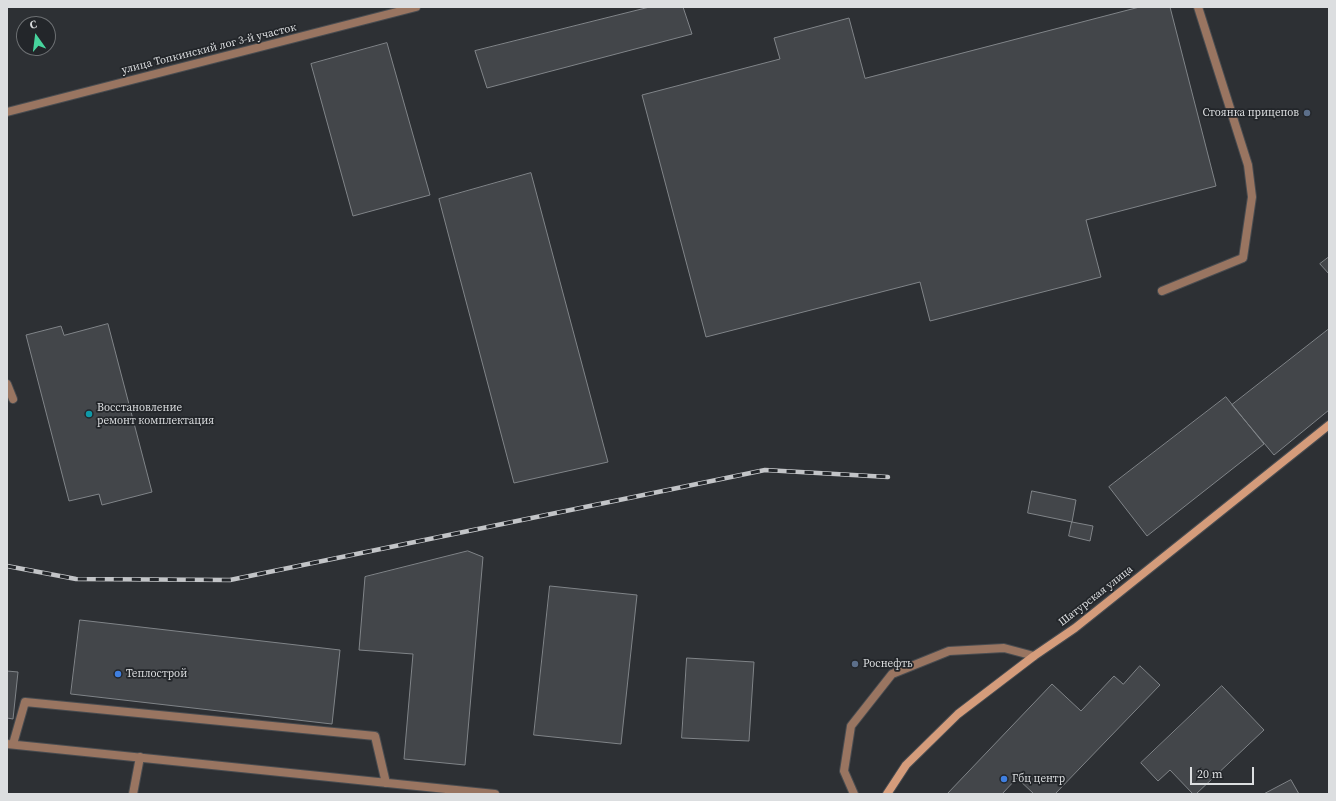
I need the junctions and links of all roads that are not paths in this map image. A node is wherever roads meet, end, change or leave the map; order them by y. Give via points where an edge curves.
1 (416, 7) edge
2 (1198, 7) edge
3 (7, 112) edge
4 (1162, 291) dead end
5 (7, 384) edge
6 (13, 399) dead end
7 (1329, 425) edge
8 (1034, 656) junction
9 (10, 744) edge
10 (140, 757) junction
11 (386, 783) junction
12 (133, 794) edge
13 (495, 794) edge
14 (854, 794) edge
15 (887, 794) edge

1 - 3 street, улица Топкинский лог 3-й участок
2 - 4 street via 1248,165 1252,197 1242,258
5 - 6 street
7 - 8 main road, Шатурская улица via 1075,628
8 - 14 street via 1004,648 949,651 892,674 851,726 844,771
8 - 15 main road, Шатурская улица via 958,714 906,765
9 - 10 street
9 - 11 street via 25,702 375,736
10 - 11 street
10 - 12 street
11 - 13 street

